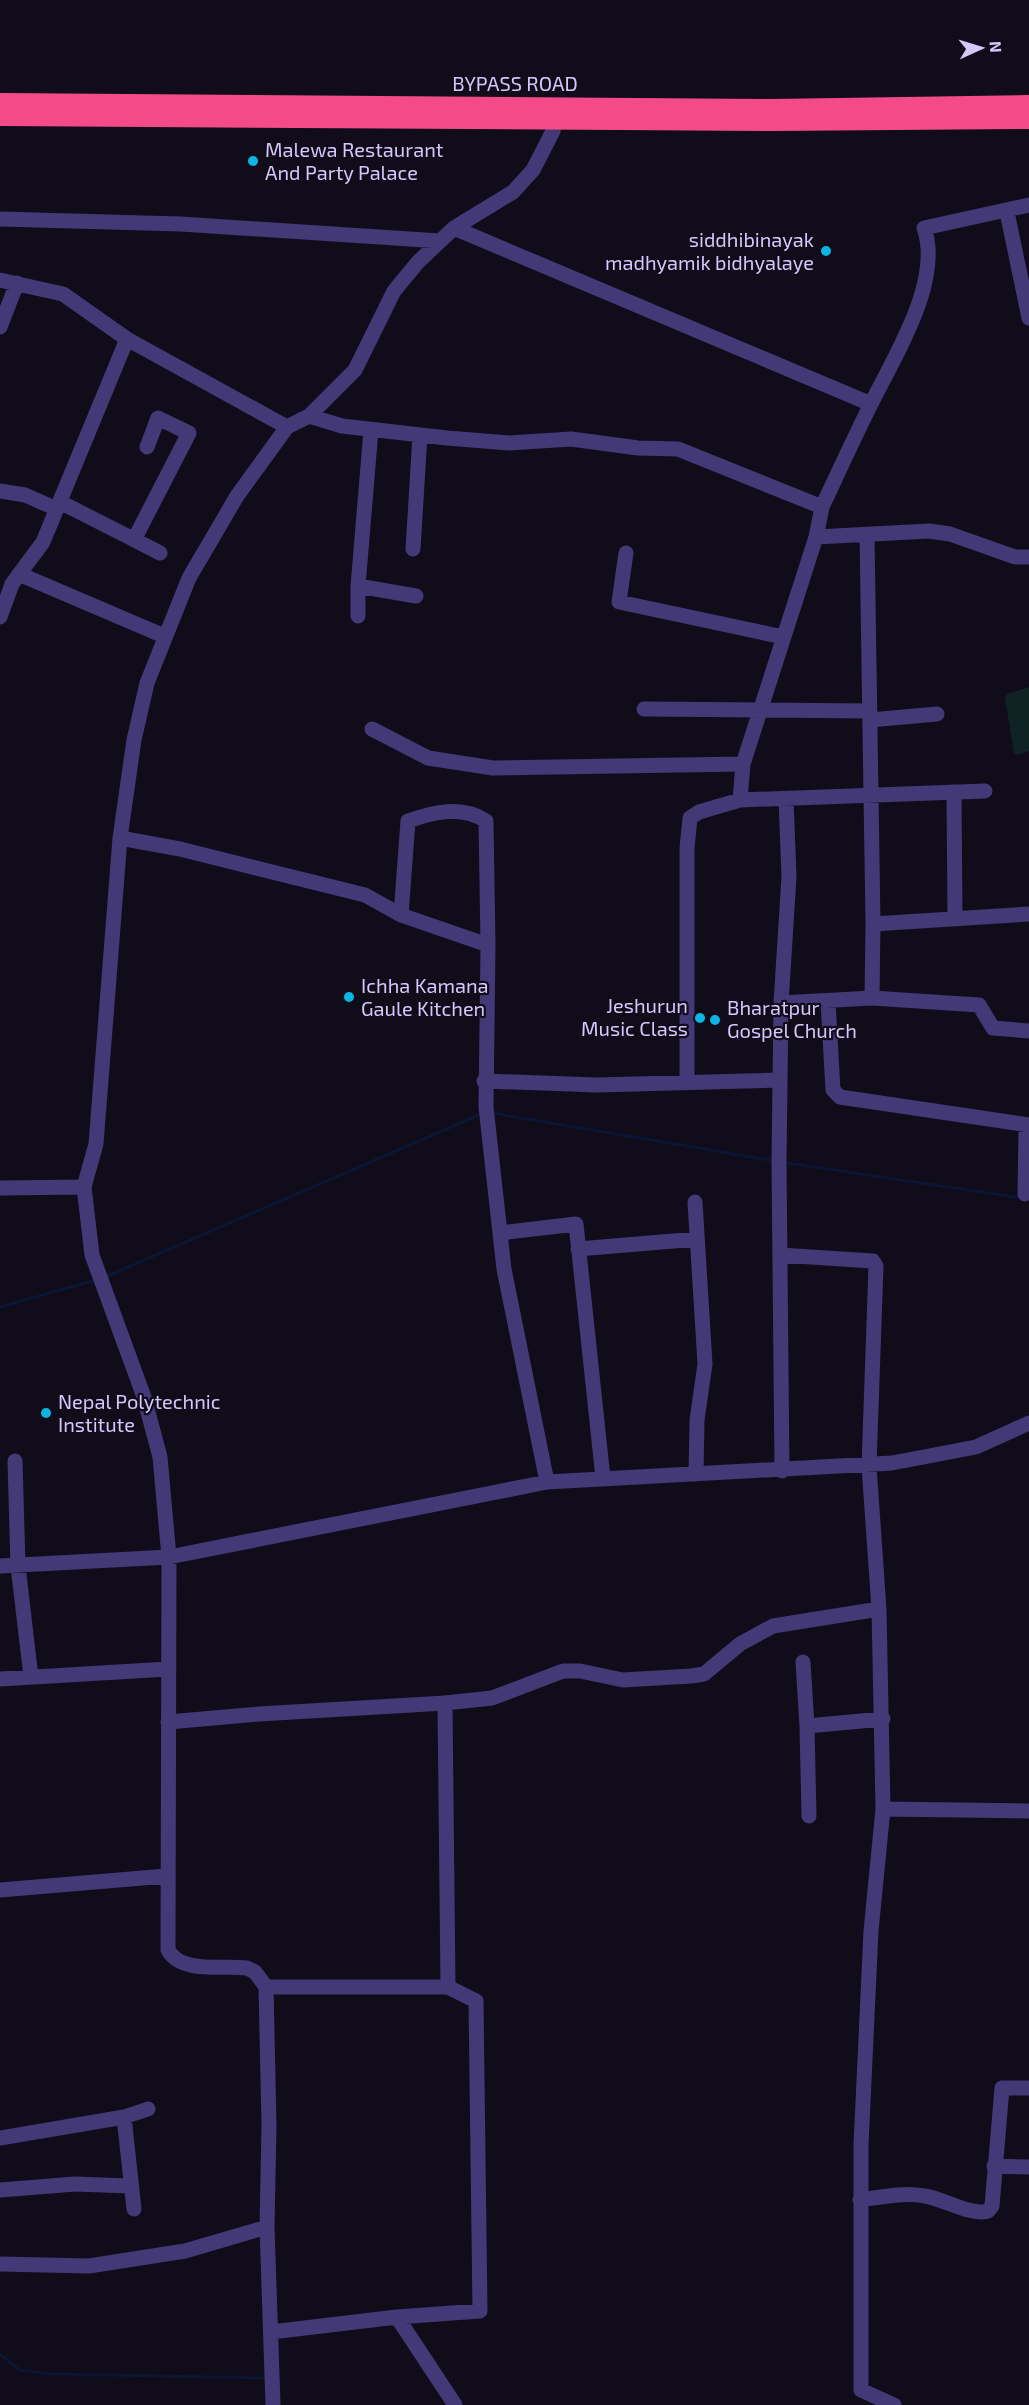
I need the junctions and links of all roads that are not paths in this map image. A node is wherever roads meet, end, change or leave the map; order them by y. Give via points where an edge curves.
1 (0, 102) edge
2 (1029, 104) edge
3 (555, 113) junction
4 (0, 117) edge
5 (1029, 120) edge
6 (1029, 205) edge
7 (1007, 212) junction
8 (0, 219) edge
9 (454, 228) junction
10 (440, 241) junction
11 (0, 280) edge
12 (17, 283) junction
13 (1029, 318) edge
14 (0, 327) edge
15 (127, 339) junction
16 (871, 404) junction
17 (309, 416) junction
18 (287, 427) junction
19 (371, 429) junction
20 (420, 435) junction
21 (147, 447) dead end
22 (0, 491) edge
23 (58, 505) junction
24 (822, 507) junction
25 (867, 535) junction
26 (129, 537) junction
27 (816, 537) junction
28 (413, 549) dead end
29 (160, 552) dead end
30 (626, 553) dead end
31 (1029, 557) edge
32 (19, 574) junction
33 (358, 586) junction
34 (416, 596) dead end
35 (358, 616) dead end
36 (0, 617) edge
37 (164, 636) junction
38 (783, 637) junction
39 (644, 709) dead end
40 (759, 711) junction
41 (937, 714) dead end
42 (869, 715) junction
43 (372, 729) dead end
44 (743, 764) junction
45 (985, 791) dead end
46 (954, 792) junction
47 (872, 795) junction
48 (786, 799) junction
49 (740, 800) junction
50 (120, 838) junction
51 (1029, 914) edge
52 (401, 915) junction
53 (955, 919) junction
54 (873, 924) junction
55 (488, 945) junction
56 (872, 998) junction
57 (828, 1001) junction
58 (781, 1003) junction
59 (1029, 1031) edge
60 (780, 1080) junction
61 (484, 1082) junction
62 (687, 1083) junction
63 (1028, 1125) edge
64 (84, 1186) junction
65 (0, 1188) edge
66 (1025, 1194) dead end
67 (695, 1202) dead end
68 (500, 1233) junction
69 (697, 1239) junction
70 (579, 1249) junction
71 (780, 1255) junction
72 (1029, 1423) edge
73 (15, 1461) dead end
74 (869, 1466) junction
75 (782, 1471) junction
76 (696, 1474) junction
77 (603, 1478) junction
78 (547, 1482) junction
79 (169, 1557) junction
80 (0, 1566) edge
81 (18, 1566) junction
82 (879, 1610) junction
83 (803, 1662) dead end
84 (168, 1669) junction
85 (31, 1677) junction
86 (0, 1679) edge
87 (445, 1703) junction
88 (883, 1719) junction
89 (168, 1722) junction
90 (807, 1726) junction
91 (883, 1809) junction
92 (1029, 1811) edge
93 (809, 1816) dead end
94 (166, 1876) junction
95 (0, 1890) edge
96 (266, 1987) junction
97 (448, 1987) junction
98 (1029, 2088) edge
99 (148, 2109) dead end
100 (124, 2117) junction
101 (0, 2138) edge
102 (994, 2166) junction
103 (1029, 2167) edge
104 (130, 2186) junction
105 (0, 2190) edge
106 (860, 2200) junction
107 (134, 2209) dead end
108 (267, 2227) junction
109 (0, 2264) edge
110 (397, 2317) junction
111 (271, 2332) junction
112 (273, 2405) edge
113 (455, 2405) edge
114 (894, 2405) edge

1 - 3 highway, BYPASS ROAD
2 - 3 highway, BYPASS ROAD
3 - 4 highway, BYPASS ROAD
3 - 5 highway, BYPASS ROAD via 842,122
3 - 9 street via 553,131 534,170 513,192
6 - 7 street
7 - 13 street
7 - 16 street via 924,228 929,255 914,320
8 - 10 street via 181,224
9 - 10 street
9 - 16 street
10 - 17 street via 394,291 355,370
11 - 12 street
12 - 14 street
12 - 15 street via 63,294
15 - 18 street
15 - 23 street
16 - 24 street
17 - 18 street
17 - 19 street via 342,426
18 - 37 street via 213,536 189,578
19 - 20 street
19 - 33 street
20 - 24 street via 509,443 571,439 678,449
20 - 28 street
21 - 26 street via 158,418 189,433 137,534
22 - 23 street
23 - 26 street
23 - 32 street via 43,542
24 - 27 street
25 - 27 street
25 - 31 street via 929,531 950,534 1015,557
25 - 42 street
26 - 29 street
27 - 38 street
30 - 38 street via 619,602
32 - 36 street
32 - 37 street
33 - 34 street
33 - 35 street
37 - 50 street via 139,715
38 - 40 street
39 - 40 street
40 - 42 street
40 - 44 street
41 - 42 street
42 - 47 street
43 - 44 street via 428,758 493,768
44 - 49 street
45 - 46 street
46 - 47 street
46 - 53 street
47 - 48 street
47 - 54 street
48 - 49 street
48 - 58 street via 789,877
49 - 62 street via 690,818
50 - 52 street via 364,895
50 - 64 street via 96,1144
51 - 53 street
52 - 55 street
52 - 55 street via 408,821 450,811 477,815 486,821
53 - 54 street
54 - 56 street
55 - 61 street
56 - 57 street
56 - 59 street via 979,1005 993,1028
57 - 58 street
57 - 63 street via 833,1090 840,1097
58 - 60 street
60 - 62 street
60 - 71 street
61 - 62 street
61 - 68 street
63 - 66 street
64 - 65 street
64 - 79 street via 92,1255 144,1397 160,1457
67 - 69 street
68 - 70 street via 576,1224
68 - 78 street
69 - 70 street
69 - 76 street via 705,1364 697,1420
70 - 77 street
71 - 74 street via 873,1262 876,1266
71 - 75 street
72 - 74 street via 976,1447
73 - 81 street
74 - 75 street
74 - 82 street
75 - 76 street
76 - 77 street
77 - 78 street
78 - 79 street
79 - 81 street
79 - 84 street
80 - 81 street
81 - 85 street
82 - 87 street via 773,1626 748,1638 704,1674 623,1680 563,1671 492,1698
82 - 88 street
83 - 90 street
84 - 85 street
84 - 89 street
85 - 86 street
87 - 89 street
87 - 97 street
88 - 90 street
88 - 91 street
89 - 94 street
90 - 93 street
91 - 92 street
91 - 106 street via 869,1972
94 - 95 street
94 - 96 street via 167,1938 173,1958 185,1965 247,1968
96 - 97 street
96 - 108 street
97 - 110 street via 476,2001 480,2311
98 - 102 street via 1002,2088
99 - 100 street
100 - 101 street
100 - 104 street
102 - 103 street
102 - 106 street via 992,2206 983,2213 925,2196
104 - 105 street via 75,2184
104 - 107 street
106 - 114 street via 861,2390
108 - 109 street via 185,2251 89,2266
108 - 111 street
110 - 111 street
110 - 113 street
111 - 112 street

